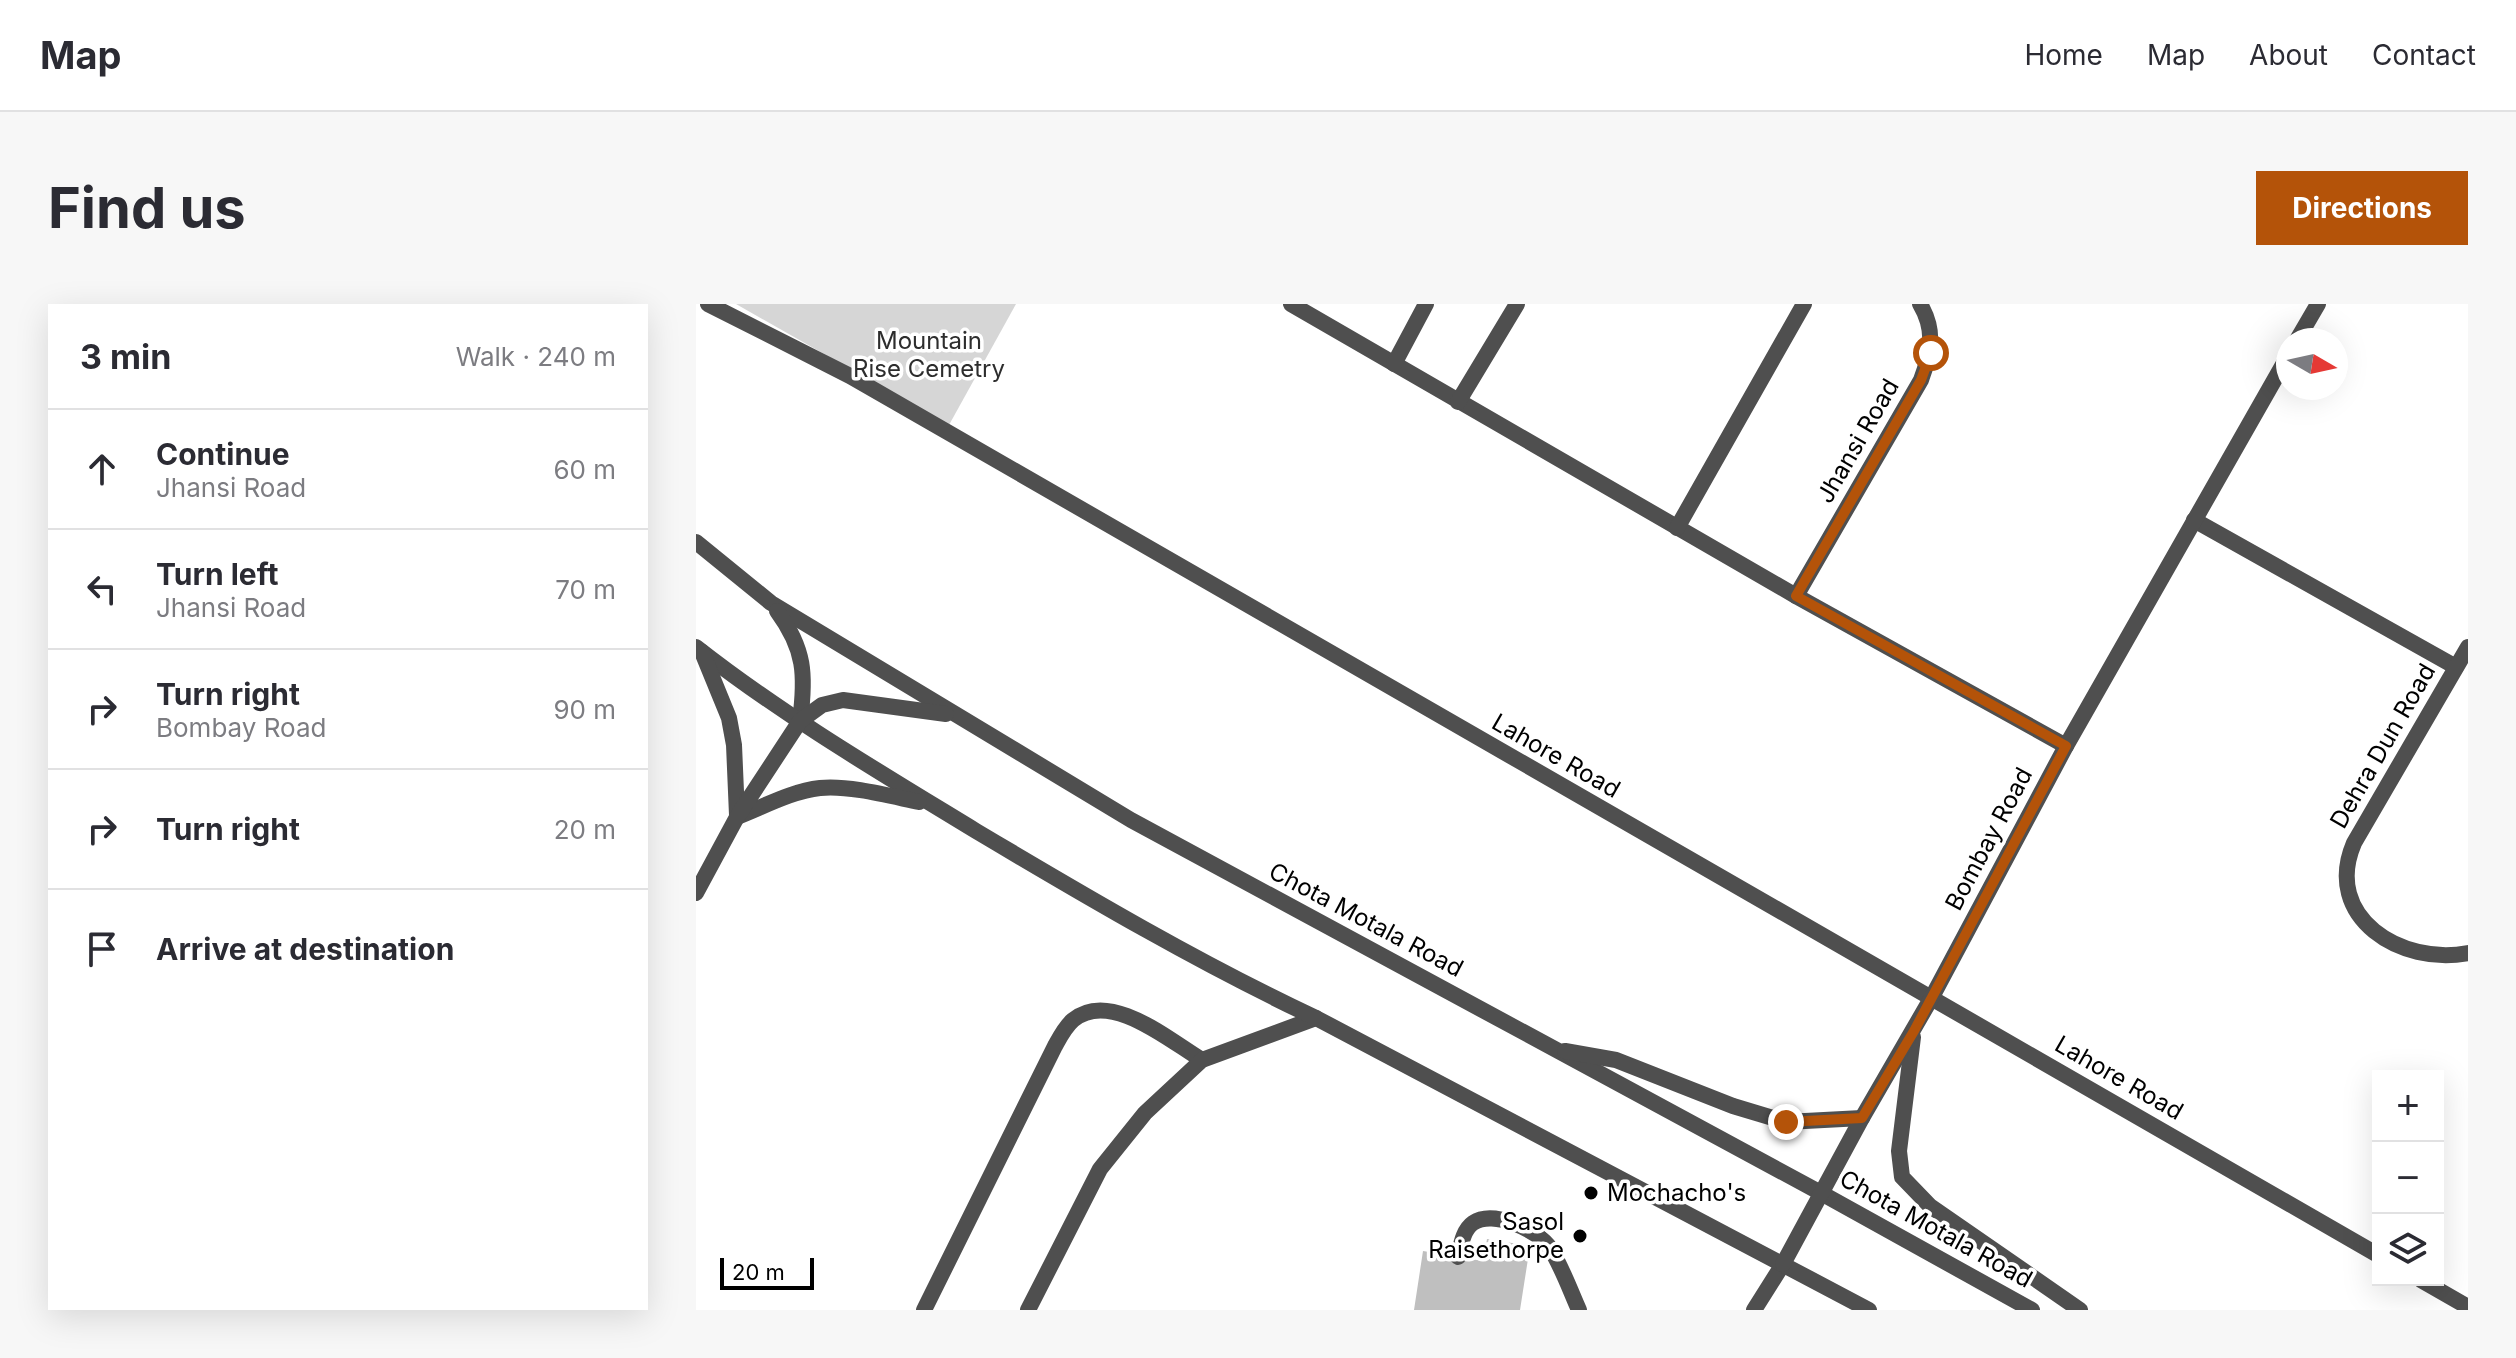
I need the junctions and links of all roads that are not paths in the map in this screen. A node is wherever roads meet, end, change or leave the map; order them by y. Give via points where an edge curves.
1 (708, 304) edge
2 (1291, 304) edge
3 (1426, 304) edge
4 (1517, 304) edge
5 (1804, 304) edge
6 (1920, 304) edge
7 (2318, 304) edge
8 (2304, 328) edge
9 (1394, 364) junction
10 (2276, 377) edge
11 (1458, 402) junction
12 (2194, 520) junction
13 (1677, 528) junction
14 (696, 542) edge
15 (1796, 596) junction
16 (771, 603) junction
17 (2468, 647) edge
18 (699, 650) edge
19 (2456, 667) junction
20 (959, 717) junction
21 (800, 721) junction
22 (2066, 746) junction
23 (932, 804) junction
24 (737, 817) junction
25 (696, 893) edge
26 (2468, 953) edge
27 (1932, 997) junction
28 (1316, 1018) junction
29 (1914, 1031) junction
30 (1552, 1049) junction
31 (1202, 1060) junction
32 (1862, 1118) junction
33 (1821, 1193) junction
34 (2372, 1252) edge
35 (1458, 1257) dead end
36 (1783, 1264) junction
37 (2431, 1286) edge
38 (2468, 1307) edge
39 (1866, 1308) edge
40 (924, 1310) edge
41 (1028, 1310) edge
42 (1579, 1310) edge
43 (1754, 1310) edge
44 (1844, 1310) edge
45 (2032, 1310) edge
46 (2080, 1310) edge

1 - 27 street, Lahore Road via 850,376
2 - 9 street
3 - 9 street
4 - 11 street
5 - 13 street
6 - 15 street, Jhansi Road via 1932,335 1921,380
7 - 8 street
9 - 11 street
10 - 12 street, Bombay Road
11 - 13 street
12 - 19 street, Dehra Dun Road
12 - 22 street, Bombay Road
13 - 15 street
14 - 16 street, Chota Motala Road
15 - 22 street
16 - 20 street, Chota Motala Road
16 - 21 street via 799,649 804,679
17 - 19 street, Dehra Dun Road
18 - 21 street
18 - 24 street via 729,718
19 - 26 street, Dehra Dun Road via 2354,843 2346,884 2362,922 2391,942 2447,957
20 - 21 street via 843,700 822,705
20 - 30 street, Chota Motala Road via 1131,820
21 - 23 street
21 - 24 street
22 - 27 street, Bombay Road
23 - 24 street via 819,788
23 - 28 street via 1126,919
24 - 25 street
27 - 29 street, Bombay Road
27 - 34 street, Lahore Road
28 - 31 street
28 - 36 street
29 - 32 street, Bombay Road
29 - 46 street via 1899,1151 1902,1177 1930,1206
30 - 32 street via 1616,1060 1786,1122
30 - 33 street, Chota Motala Road
31 - 40 street via 1127,1015 1101,1010 1074,1020 1055,1046
31 - 41 street via 1145,1113 1100,1169
32 - 33 street, Bombay Road
33 - 36 street, Bombay Road
33 - 45 street, Chota Motala Road
35 - 42 street via 1465,1231 1479,1221 1502,1221 1534,1232 1549,1246
36 - 39 street
36 - 43 street, Bombay Road
37 - 38 street
39 - 44 street

